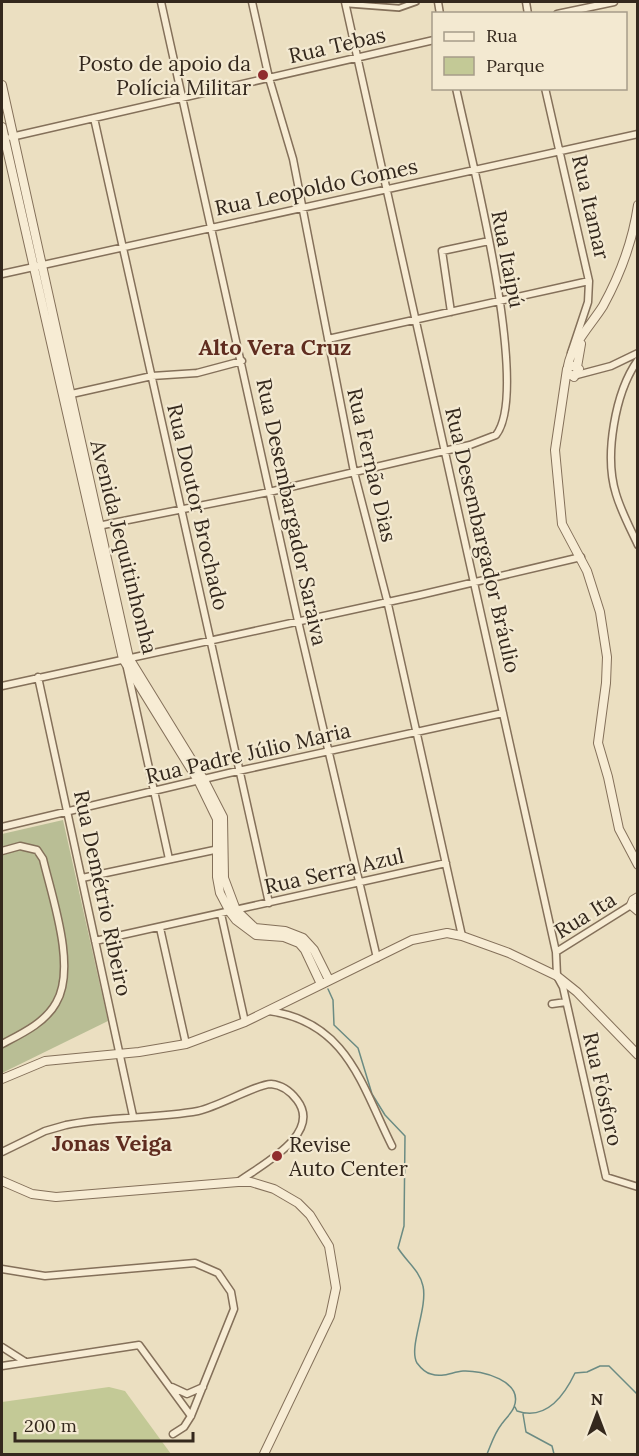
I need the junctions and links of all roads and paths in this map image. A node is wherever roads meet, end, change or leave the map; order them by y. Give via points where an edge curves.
1 (161, 2) edge
2 (252, 2) edge
3 (416, 2) edge
4 (614, 2) edge
5 (346, 3) edge
6 (566, 12) edge
7 (432, 40) edge
8 (358, 57) junction
9 (269, 78) junction
10 (2, 85) edge
11 (456, 90) edge
12 (545, 90) edge
13 (183, 98) junction
14 (94, 118) junction
15 (2, 127) edge
16 (638, 134) edge
17 (13, 137) junction
18 (3, 139) edge
19 (559, 150) junction
20 (473, 170) junction
21 (385, 189) junction
22 (638, 205) edge
23 (301, 208) junction
24 (211, 227) junction
25 (489, 241) junction
26 (123, 247) junction
27 (37, 266) junction
28 (2, 274) edge
29 (589, 281) junction
30 (500, 300) junction
31 (451, 312) junction
32 (415, 319) junction
33 (576, 332) junction
34 (328, 339) junction
35 (582, 339) junction
36 (638, 353) edge
37 (571, 355) junction
38 (638, 360) edge
39 (242, 361) junction
40 (574, 371) junction
41 (152, 376) junction
42 (66, 395) junction
43 (76, 439) junction
44 (445, 450) junction
45 (354, 472) junction
46 (269, 492) junction
47 (182, 509) junction
48 (98, 526) junction
49 (638, 545) edge
50 (581, 557) junction
51 (474, 583) junction
52 (387, 600) junction
53 (298, 621) junction
54 (211, 640) junction
55 (126, 661) junction
56 (38, 677) junction
57 (2, 686) edge
58 (145, 692) junction
59 (134, 699) junction
60 (503, 713) junction
61 (417, 731) junction
62 (328, 751) junction
63 (242, 771) junction
64 (202, 781) junction
65 (154, 792) junction
66 (68, 812) junction
67 (2, 827) edge
68 (220, 849) junction
69 (2, 851) edge
70 (169, 859) junction
71 (446, 863) junction
72 (637, 866) edge
73 (82, 878) junction
74 (360, 881) junction
75 (638, 897) edge
76 (269, 903) junction
77 (634, 908) edge
78 (233, 911) junction
79 (221, 914) junction
80 (160, 928) junction
81 (462, 936) junction
82 (95, 941) junction
83 (556, 952) junction
84 (377, 958) junction
85 (557, 976) junction
86 (325, 982) junction
87 (566, 1002) junction
88 (552, 1004) dead end
89 (269, 1011) junction
90 (245, 1022) junction
91 (2, 1044) edge
92 (186, 1044) junction
93 (121, 1054) junction
94 (638, 1055) edge
95 (2, 1079) edge
96 (133, 1116) junction
97 (392, 1146) dead end
98 (2, 1152) edge
99 (2, 1181) edge
100 (238, 1182) junction
101 (638, 1187) edge
102 (2, 1269) edge
103 (2, 1347) edge
104 (25, 1361) junction
105 (2, 1366) edge
106 (168, 1385) junction
107 (204, 1386) junction
108 (191, 1416) junction
109 (173, 1434) dead end
110 (264, 1455) edge

1 - 13 street, Rua Desembargador Saraiva
2 - 9 street, Rua Fernão Dias
3 - 5 street via 399,8
4 - 6 street
5 - 8 street, Rua Desembargador Bráulio
7 - 8 street, Rua Tebas
8 - 9 street, Rua Tebas
8 - 21 street, Rua Desembargador Bráulio
9 - 13 street, Rua Tebas
9 - 23 street, Rua Fernão Dias via 293,159
10 - 17 street, Avenida Jequitinhonha
11 - 20 street, Rua Itaipú
12 - 19 street, Rua Itamar
13 - 14 street, Rua Tebas
13 - 24 street, Rua Desembargador Saraiva
14 - 17 street, Rua Tebas
14 - 26 street, Rua Doutor Brochado
15 - 18 street, Avenida Jequitinhonha
16 - 19 street, Rua Leopoldo Gomes
17 - 18 street, Rua Tebas
17 - 27 street, Avenida Jequitinhonha
18 - 27 street, Avenida Jequitinhonha
19 - 20 street, Rua Leopoldo Gomes
19 - 29 street, Rua Itamar
20 - 21 street, Rua Leopoldo Gomes
20 - 25 street, Rua Itaipú
21 - 23 street, Rua Leopoldo Gomes
21 - 32 street, Rua Desembargador Bráulio
22 - 35 street via 621,271
23 - 24 street, Rua Leopoldo Gomes
23 - 34 street, Rua Fernão Dias
24 - 26 street, Rua Leopoldo Gomes
24 - 39 street, Rua Desembargador Saraiva
25 - 30 street, Rua Itaipú
25 - 31 street via 442,251
26 - 27 street, Rua Leopoldo Gomes
26 - 41 street, Rua Doutor Brochado
27 - 28 street, Rua Leopoldo Gomes
27 - 42 street, Avenida Jequitinhonha
29 - 30 street
29 - 33 street, Rua Itamar via 588,302
30 - 31 street
30 - 44 street, Rua Itaipú via 505,419 496,435 487,441
31 - 32 street
32 - 34 street
32 - 44 street, Rua Desembargador Bráulio
33 - 35 street via 578,340
33 - 37 street, Rua Itamar
34 - 45 street, Rua Fernão Dias
35 - 37 street, Rua Itamar
35 - 40 street, Rua Itamar
36 - 40 street via 593,372
37 - 40 street, Rua Itamar
38 - 49 street via 621,396 612,454 615,492
39 - 41 street via 197,373
39 - 46 street, Rua Desembargador Saraiva
40 - 50 street, Rua Itamar via 561,391 555,450 562,524
41 - 42 street
41 - 47 street, Rua Doutor Brochado
42 - 43 street, Avenida Jequitinhonha
43 - 48 street, Avenida Jequitinhonha
43 - 55 street, Avenida Jequitinhonha
44 - 45 street
44 - 51 street, Rua Desembargador Bráulio
45 - 46 street
45 - 52 street, Rua Fernão Dias
46 - 47 street
46 - 53 street, Rua Desembargador Saraiva
47 - 48 street
47 - 54 street, Rua Doutor Brochado
48 - 55 street, Avenida Jequitinhonha
50 - 51 street
50 - 72 street, Rua Itamar via 596,594 607,657 599,749 619,829
51 - 52 street
51 - 60 street, Rua Desembargador Bráulio
52 - 53 street
52 - 61 street, Rua Fernão Dias
53 - 54 street
53 - 62 street, Rua Desembargador Saraiva
54 - 55 street
54 - 63 street, Rua Doutor Brochado
55 - 56 street
55 - 58 street, Avenida Jequitinhonha
55 - 59 street
56 - 57 street
56 - 66 street, Rua Demétrio Ribeiro
58 - 59 street
58 - 64 street, Avenida Jequitinhonha
59 - 65 street
60 - 61 street, Rua Padre Júlio Maria
60 - 83 street, Rua Desembargador Bráulio
61 - 62 street, Rua Padre Júlio Maria
61 - 71 street, Rua Fernão Dias
62 - 63 street, Rua Padre Júlio Maria
62 - 74 street, Rua Desembargador Saraiva
63 - 64 street, Rua Padre Júlio Maria
63 - 76 street, Rua Doutor Brochado
64 - 65 street, Rua Padre Júlio Maria
64 - 68 street, Avenida Jequitinhonha via 217,819
65 - 66 street, Rua Padre Júlio Maria
65 - 70 street
66 - 67 street, Rua Padre Júlio Maria
66 - 73 street, Rua Demétrio Ribeiro
68 - 70 street
68 - 78 street, Avenida Jequitinhonha via 220,893
69 - 91 street via 20,846 36,850 43,859 62,944 64,983 56,1004 32,1028
70 - 73 street
71 - 74 street, Rua Serra Azul
71 - 81 street, Rua Fernão Dias
73 - 82 street, Rua Demétrio Ribeiro
74 - 76 street, Rua Serra Azul
74 - 84 street, Rua Desembargador Saraiva
75 - 77 street
76 - 78 street, Rua Serra Azul
77 - 83 street, Rua Ita
78 - 79 street, Rua Serra Azul
78 - 86 street, Avenida Jequitinhonha via 236,920 256,935 288,938 299,944
79 - 80 street, Rua Serra Azul
79 - 90 street
80 - 82 street, Rua Serra Azul
80 - 92 street
81 - 84 street via 447,933 419,937
81 - 85 street
82 - 93 street, Rua Demétrio Ribeiro
83 - 85 street, Rua Desembargador Bráulio
84 - 86 street
85 - 87 street, Rua Fósforo
85 - 94 street
86 - 89 street
87 - 88 street
87 - 101 street, Rua Fósforo via 606,1177
89 - 90 street
89 - 97 street via 305,1021 335,1040 350,1060
90 - 92 street
92 - 93 street
93 - 95 street via 45,1061
93 - 96 street, Rua Demétrio Ribeiro
96 - 98 street via 58,1127
96 - 100 street via 198,1111 264,1085 290,1091 304,1113 300,1134
99 - 100 street via 32,1194 56,1197
100 - 110 street via 274,1189 298,1203 329,1246 336,1279 336,1298 330,1316
102 - 107 street via 45,1276 187,1263 210,1268 228,1286 234,1310
103 - 104 street
104 - 105 street
104 - 106 street via 136,1344
106 - 107 street via 187,1394
106 - 108 street
107 - 108 street
108 - 109 street

